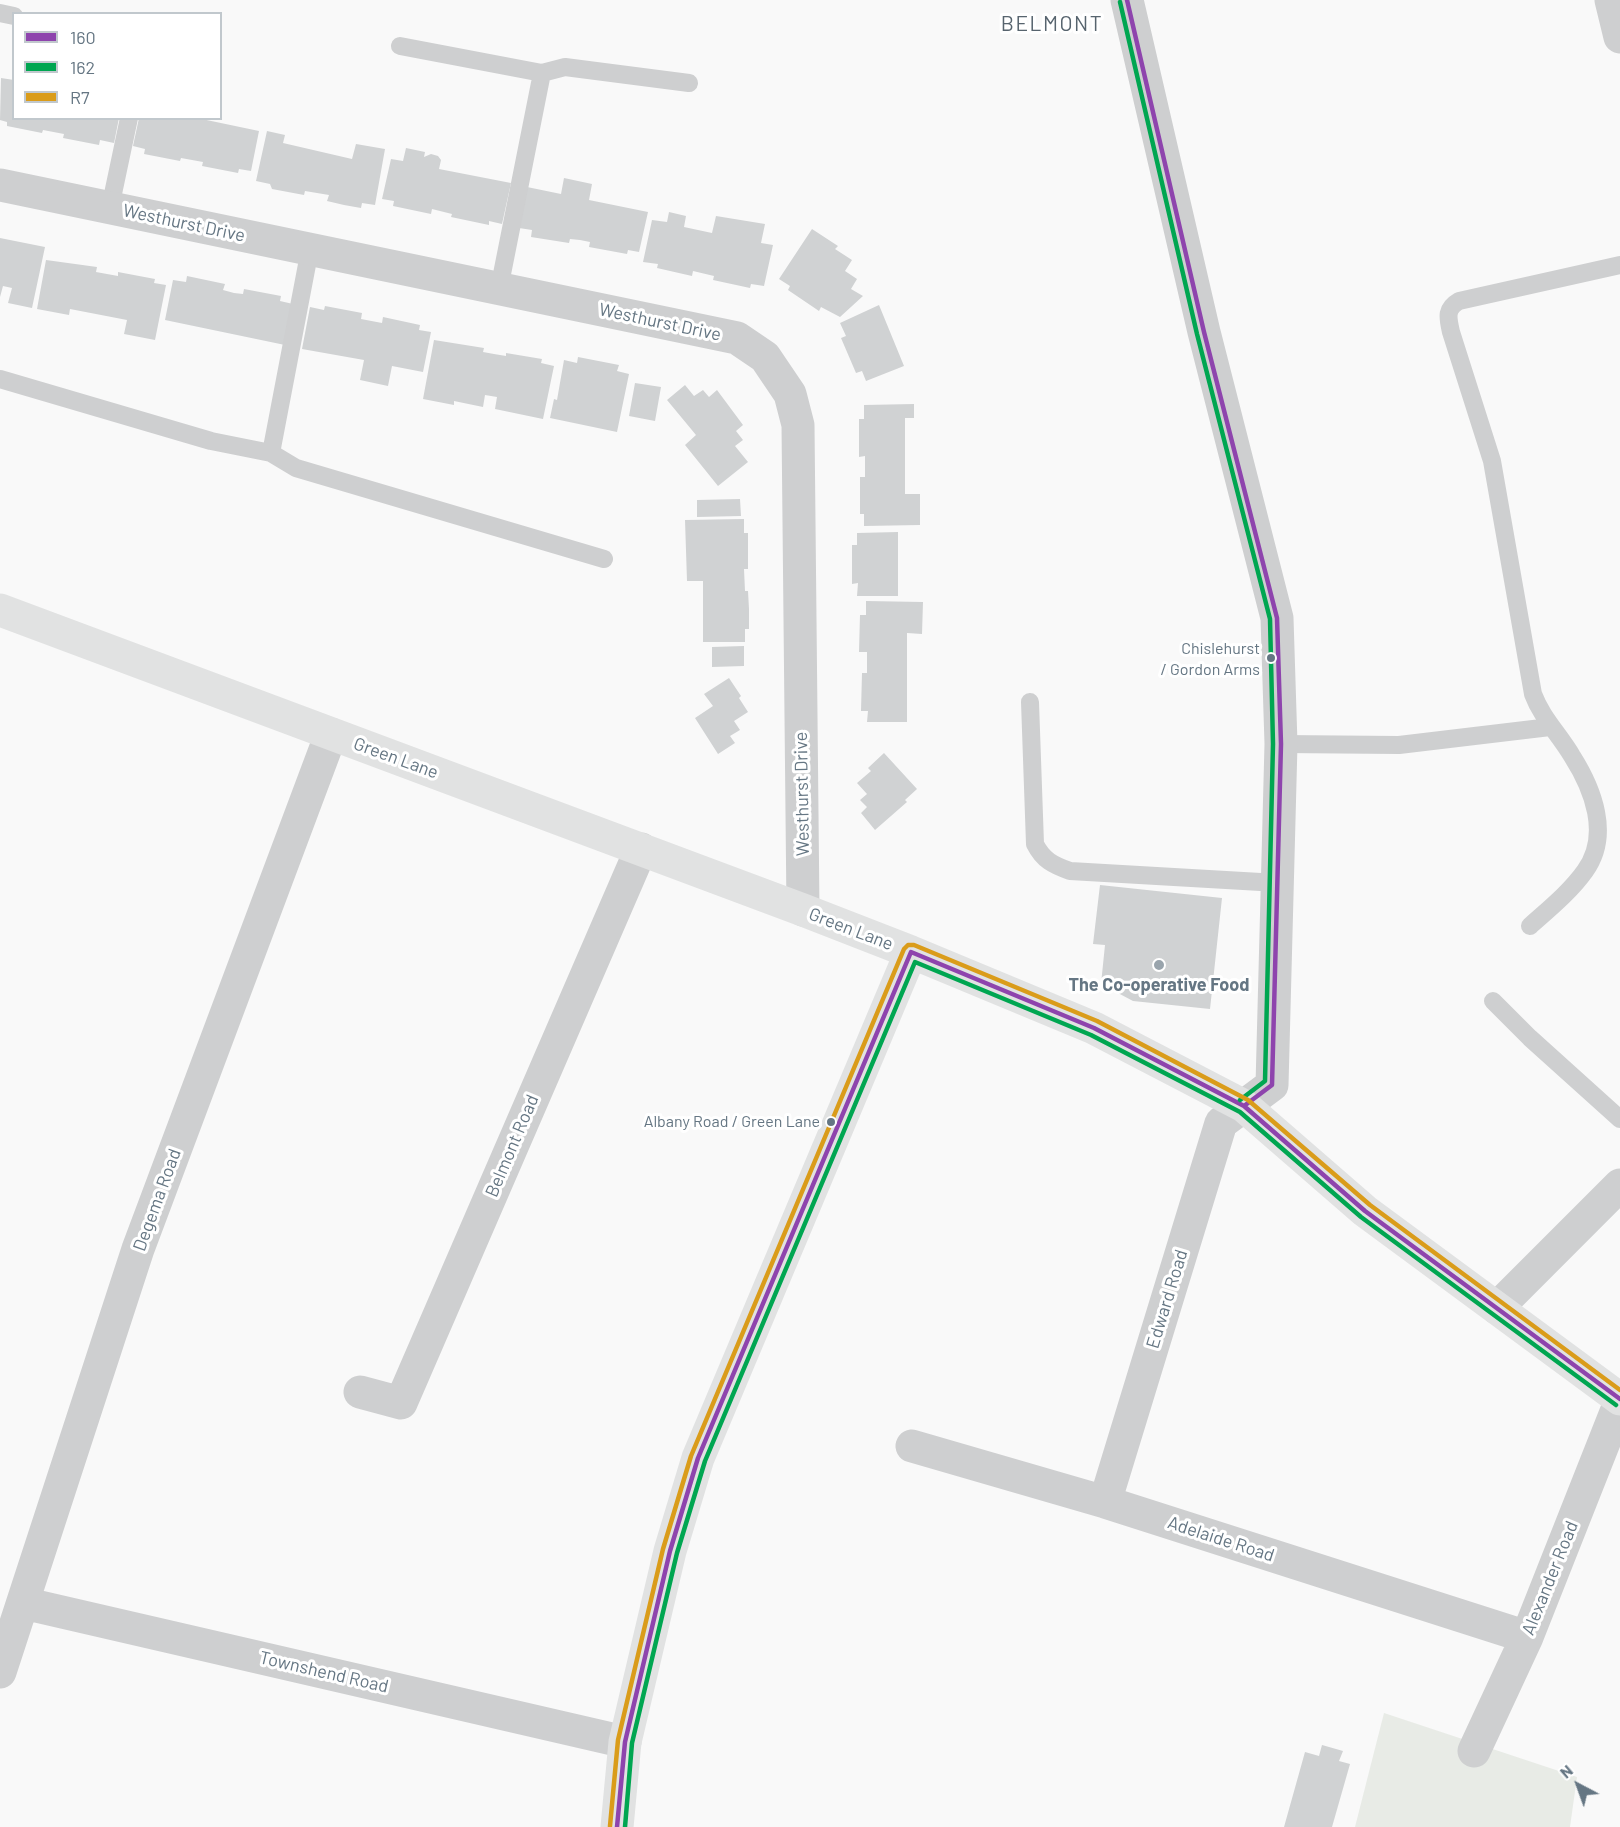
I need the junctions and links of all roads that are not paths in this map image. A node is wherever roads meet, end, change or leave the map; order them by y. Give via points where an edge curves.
1 (1127, 0) edge
2 (1611, 0) edge
3 (1620, 37) edge
4 (400, 46) dead end
5 (542, 73) junction
6 (689, 83) dead end
7 (129, 120) edge
8 (0, 185) edge
9 (110, 208) junction
10 (310, 249) junction
11 (1620, 265) edge
12 (499, 289) junction
13 (0, 379) edge
14 (271, 453) junction
15 (604, 559) dead end
16 (0, 610) edge
17 (1030, 702) dead end
18 (1550, 727) junction
19 (331, 734) junction
20 (1281, 744) junction
21 (641, 849) junction
22 (1278, 883) junction
23 (803, 910) junction
24 (1530, 926) dead end
25 (911, 952) junction
26 (1493, 1001) dead end
27 (1244, 1106) junction
28 (1620, 1119) edge
29 (1620, 1185) edge
30 (1497, 1308) junction
31 (360, 1392) dead end
32 (1620, 1401) edge
33 (912, 1446) dead end
34 (1105, 1502) junction
35 (23, 1603) junction
36 (1527, 1637) junction
37 (0, 1672) edge
38 (625, 1742) junction
39 (1474, 1751) dead end
40 (617, 1827) edge

1 - 20 street via 1204,332 1277,618
2 - 3 street
4 - 5 lane
5 - 6 lane via 565,67
5 - 12 lane
7 - 9 lane
8 - 9 street, Westhurst Drive
9 - 10 street, Westhurst Drive
10 - 12 street, Westhurst Drive
10 - 14 lane
11 - 18 lane via 1459,302 1448,315 1492,461 1530,683 1538,708
12 - 23 street, Westhurst Drive via 737,338 765,357 790,394 798,425
13 - 14 lane via 211,441
14 - 15 lane via 296,468
16 - 19 main road, Green Lane
17 - 22 lane via 1035,844 1051,865 1070,871
18 - 20 lane via 1399,745
18 - 24 lane via 1582,773 1599,824 1587,870
19 - 21 main road, Green Lane
19 - 35 street, Degema Road via 138,1249
20 - 22 street
21 - 23 main road, Green Lane
21 - 31 street, Belmont Road via 401,1403
22 - 27 street, Edward Road via 1272,1085
23 - 25 main road, Green Lane
25 - 27 main road, Green Lane via 1094,1028
25 - 38 main road via 698,1458 669,1551
26 - 28 lane
27 - 30 main road, Green Lane via 1365,1211
27 - 34 street, Edward Road via 1221,1124
29 - 30 street
30 - 32 main road, Green Lane
32 - 36 street, Alexander Road
33 - 34 street, Adelaide Road
34 - 36 street, Adelaide Road
35 - 37 street, Degema Road
35 - 38 street, Townshend Road
36 - 39 street, Alexander Road
38 - 40 main road

